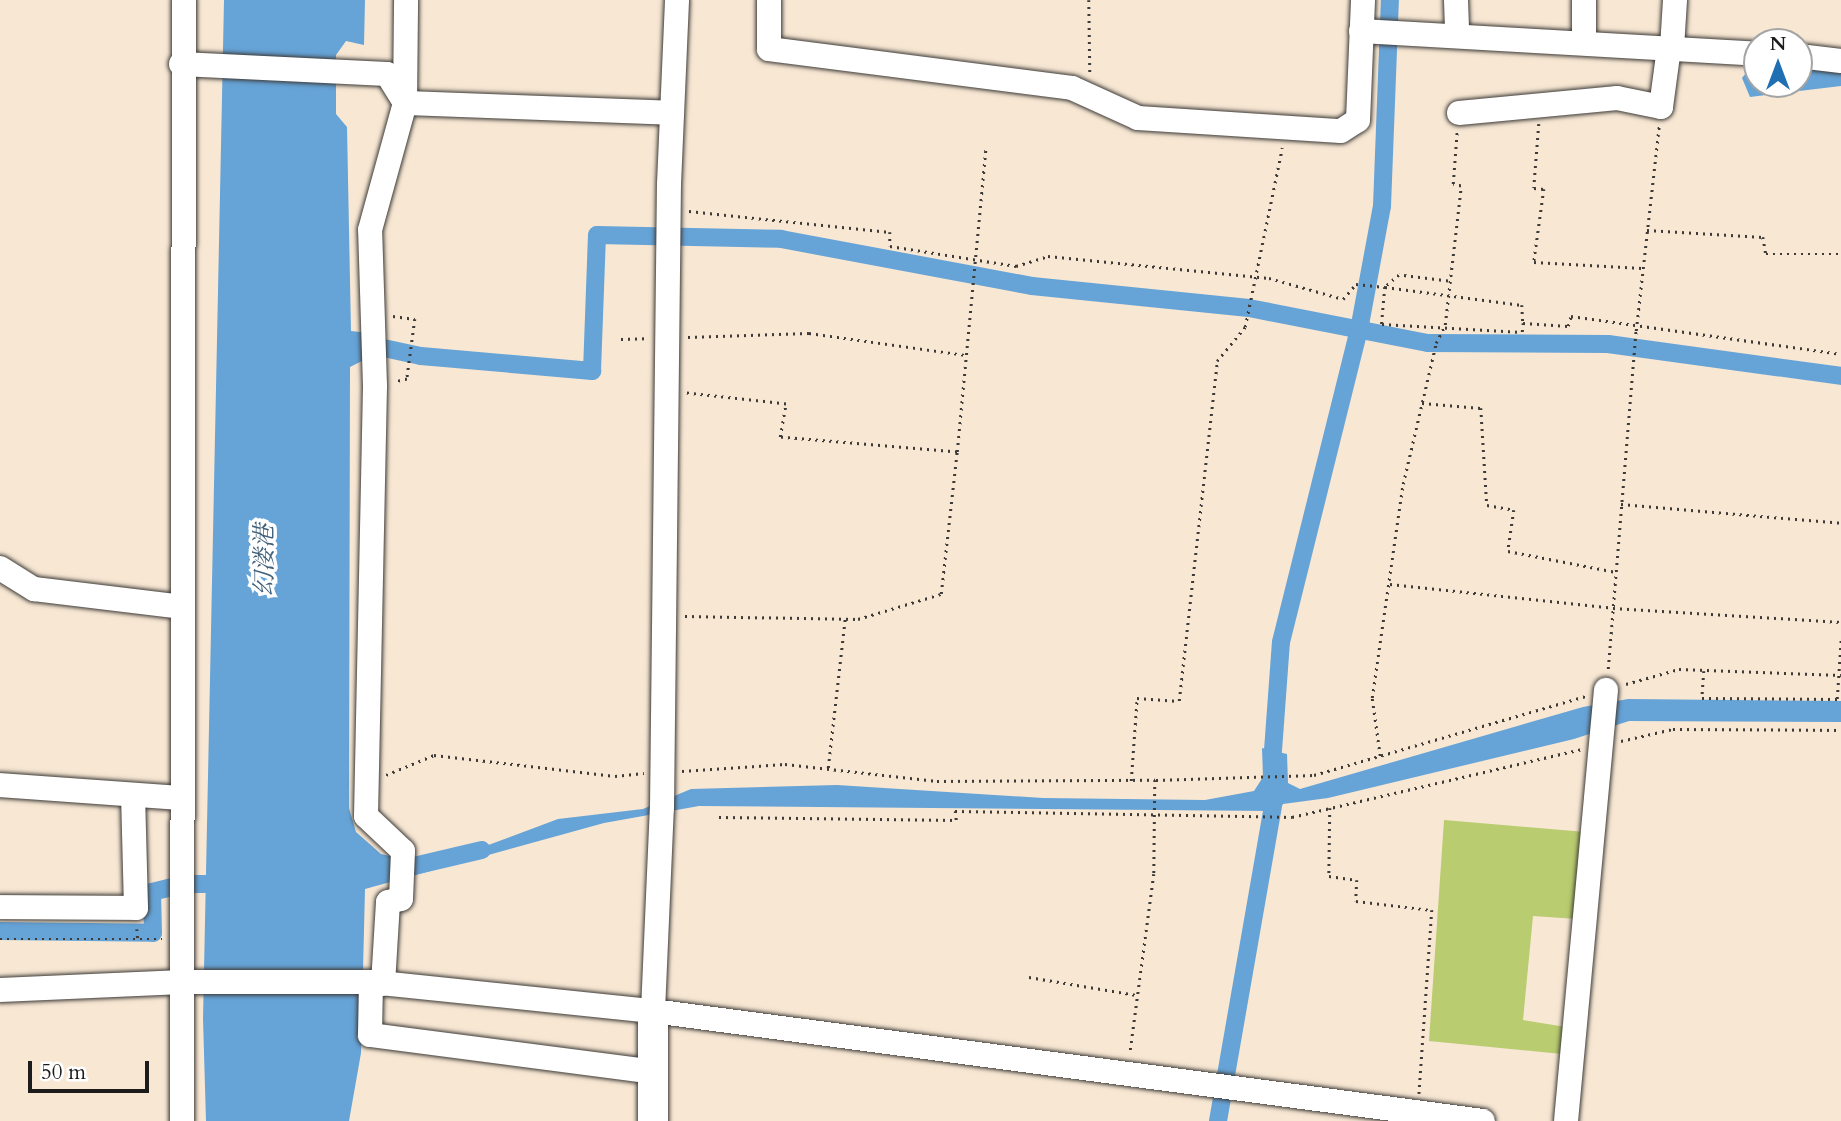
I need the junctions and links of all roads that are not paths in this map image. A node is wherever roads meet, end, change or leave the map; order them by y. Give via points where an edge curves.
1 (184, 0) edge
2 (407, 0) edge
3 (677, 0) edge
4 (769, 0) edge
5 (1363, 0) edge
6 (1456, 0) edge
7 (1584, 0) edge
8 (1675, 0) edge
9 (1361, 31) junction
10 (1457, 35) junction
11 (1584, 43) junction
12 (1670, 48) junction
13 (1743, 53) edge
14 (1813, 58) edge
15 (1841, 61) edge
16 (181, 64) junction
17 (405, 103) junction
18 (672, 113) junction
19 (1459, 113) road end
20 (0, 568) edge
21 (183, 607) junction
22 (1606, 690) road end
23 (0, 785) edge
24 (133, 794) junction
25 (183, 797) junction
26 (0, 907) edge
27 (191, 982) junction
28 (377, 983) junction
29 (0, 990) edge
30 (653, 1011) junction
31 (653, 1072) junction
32 (182, 1121) edge
33 (653, 1121) edge
34 (1483, 1121) edge
35 (1566, 1121) edge

1 - 16 street
2 - 17 street
3 - 18 street
4 - 9 street via 769,49 1072,88 1138,118 1341,131 1358,120
5 - 9 street
6 - 10 street
7 - 11 street
8 - 12 street
9 - 10 street
10 - 11 street
11 - 12 street
12 - 13 street
12 - 19 street via 1661,107 1617,98
14 - 15 street
16 - 17 street via 387,74
16 - 21 street
17 - 18 street
17 - 28 street via 370,230 375,386 366,816 402,851 401,899 388,902
18 - 30 street via 663,772
20 - 21 street via 34,589
21 - 25 street
22 - 35 street
23 - 24 street
24 - 25 street
24 - 26 street via 136,908
25 - 27 street
27 - 28 street
27 - 29 street
27 - 32 street
28 - 30 street
28 - 31 street via 370,1035
30 - 31 main road
30 - 34 street
31 - 33 main road

